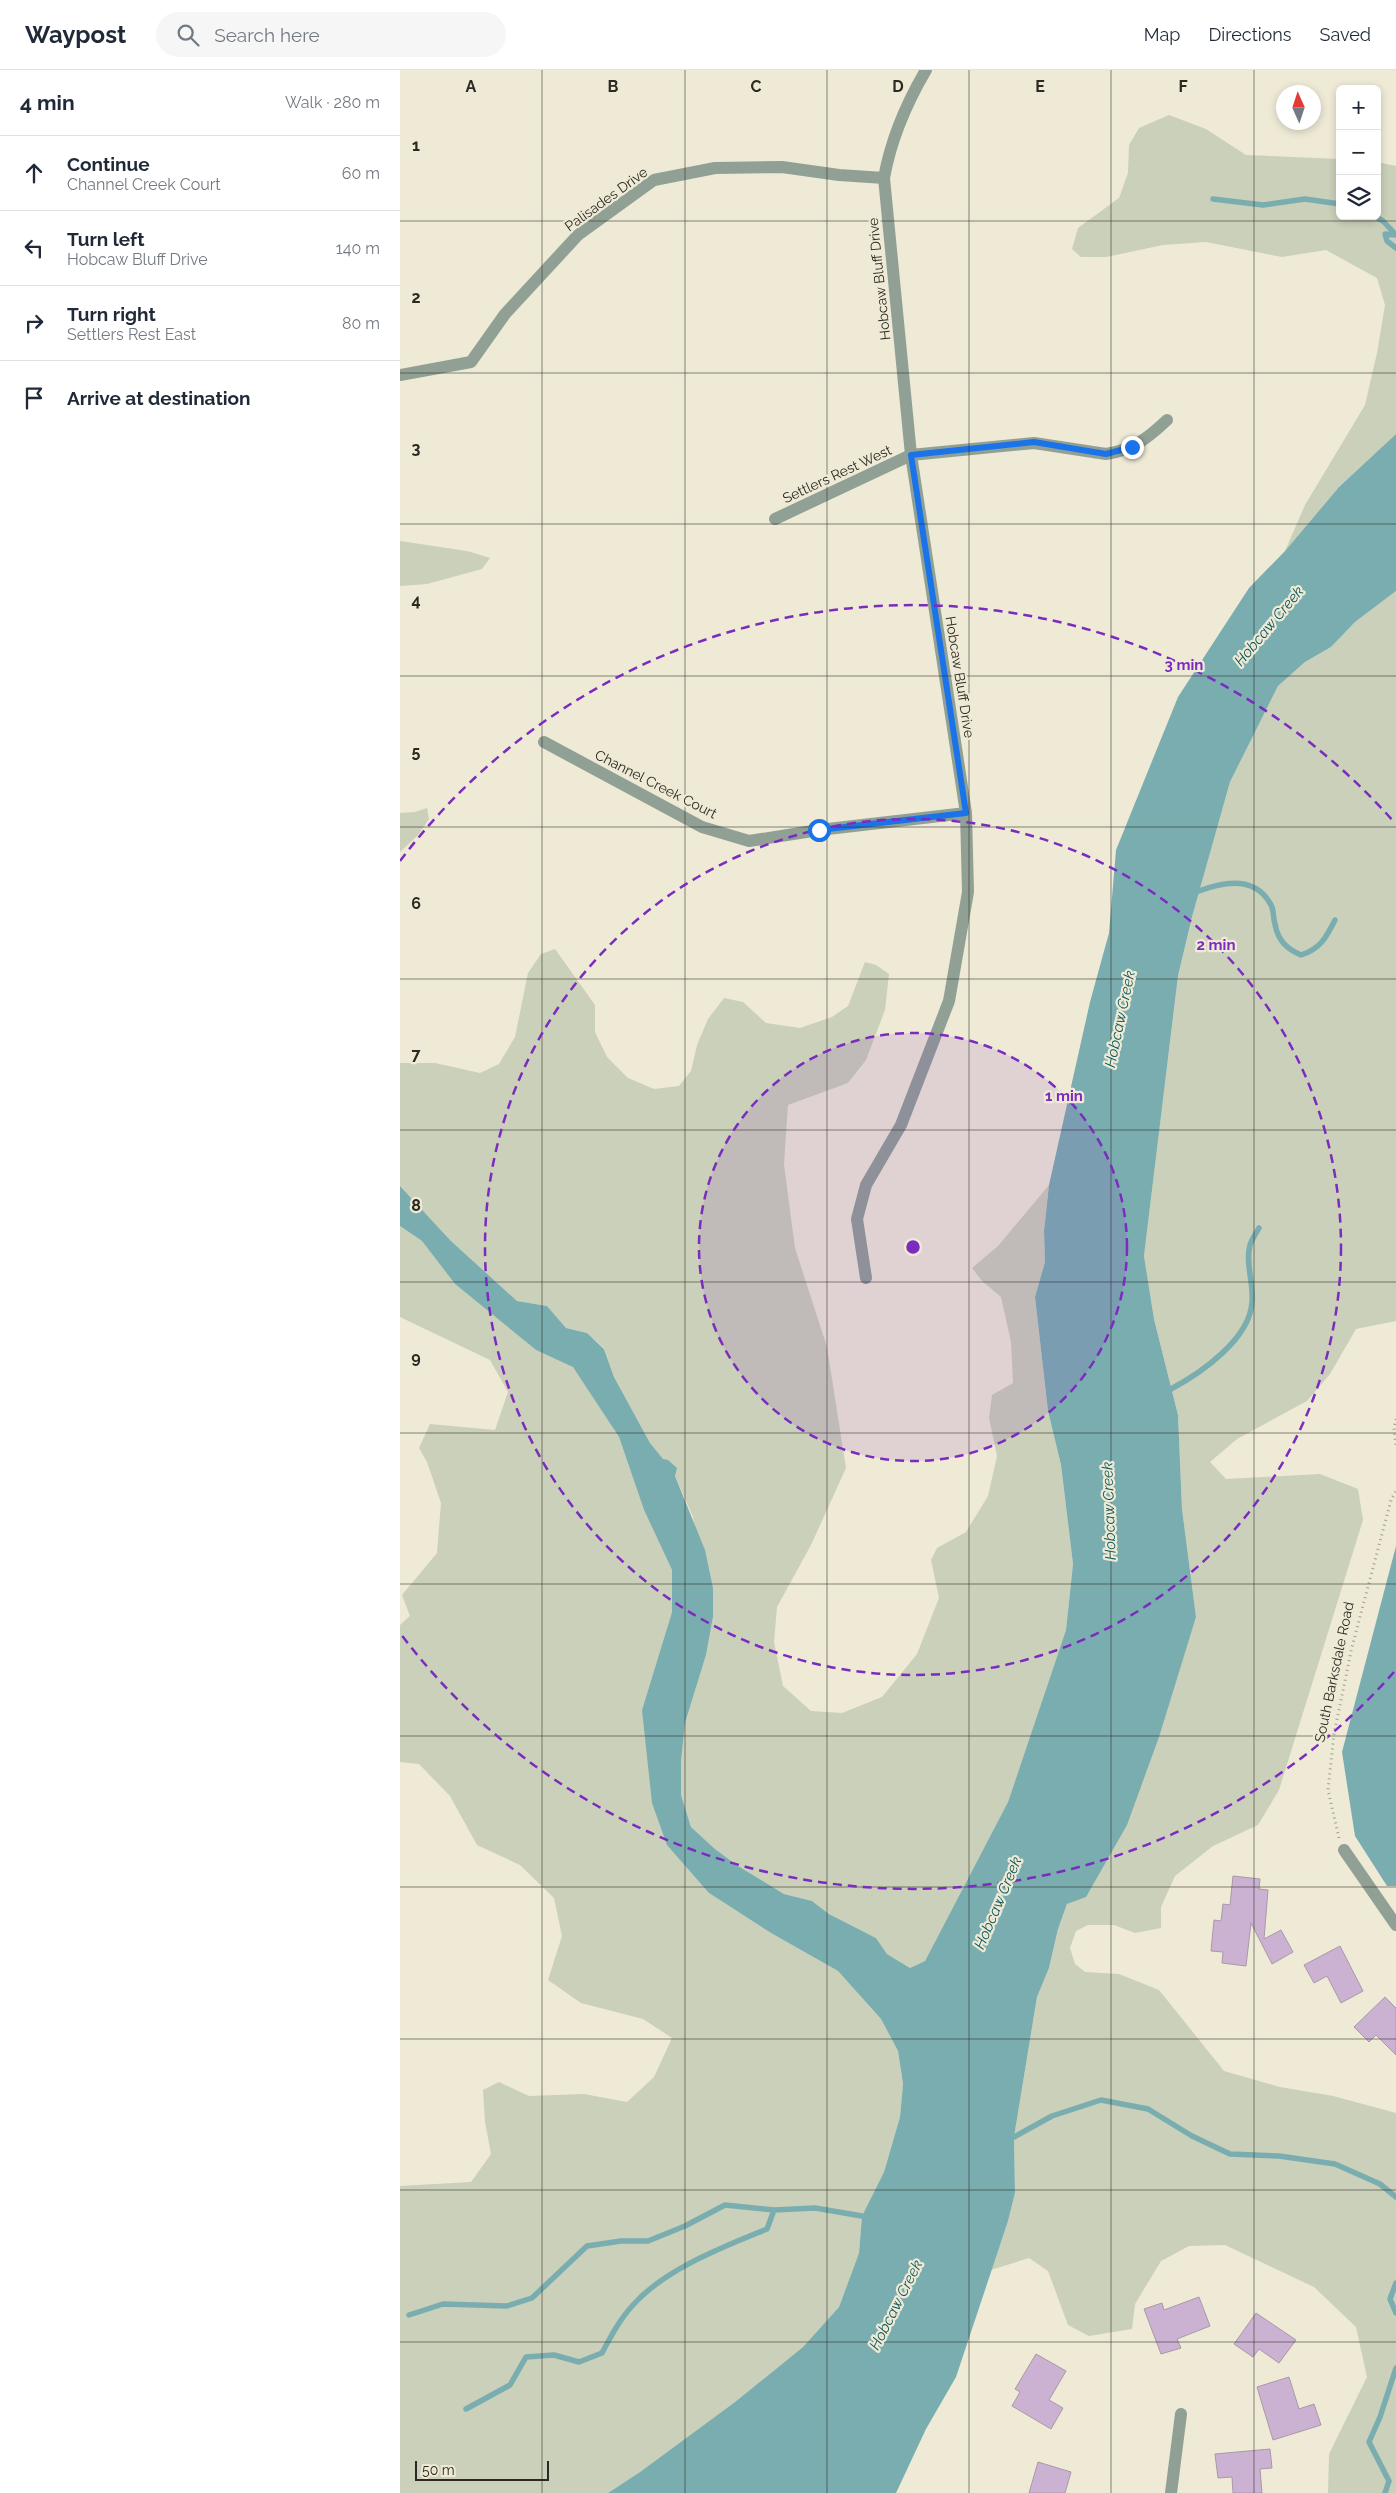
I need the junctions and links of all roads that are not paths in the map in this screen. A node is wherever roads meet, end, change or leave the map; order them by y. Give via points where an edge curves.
1 (926, 70) edge
2 (884, 178) junction
3 (400, 375) edge
4 (1166, 420) dead end
5 (911, 455) junction
6 (775, 519) dead end
7 (544, 742) dead end
8 (966, 813) junction
9 (866, 1278) dead end
10 (1344, 1850) road end
11 (1396, 1925) edge
12 (1181, 2414) dead end
13 (1171, 2493) edge

1 - 2 street, Hobcaw Bluff Drive via 889,148
2 - 3 street, Palisades Drive via 840,176 782,167 715,168 654,180 578,235 505,314 471,362
2 - 5 street, Hobcaw Bluff Drive
4 - 5 street, Settlers Rest West via 1139,444 1106,454 1034,442
5 - 6 street, Settlers Rest West
5 - 8 street, Hobcaw Bluff Drive
7 - 8 street, Channel Creek Court via 702,826 748,841
8 - 9 street, Hobcaw Bluff Drive via 968,892 949,1001 900,1125 866,1185 857,1219
10 - 11 street
12 - 13 street

